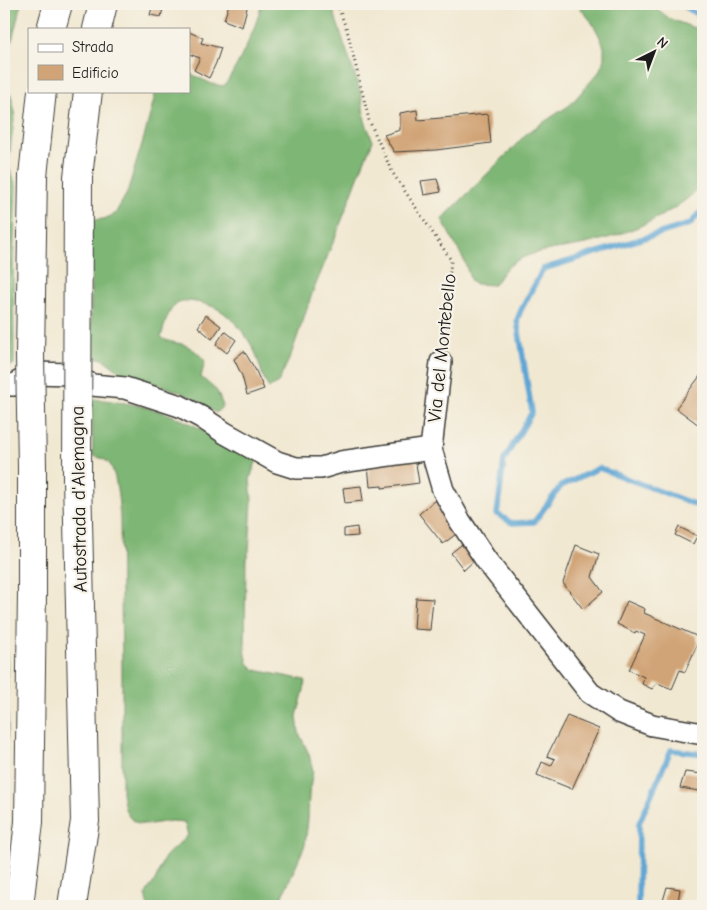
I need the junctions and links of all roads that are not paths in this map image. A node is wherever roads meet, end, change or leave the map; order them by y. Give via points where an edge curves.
1 (58, 4) edge
2 (103, 4) edge
3 (51, 28) edge
4 (97, 28) edge
5 (42, 92) edge
6 (88, 92) edge
7 (441, 362) road end
8 (4, 385) edge
9 (431, 449) junction
10 (703, 734) edge
11 (19, 906) edge
12 (72, 906) edge

1 - 3 highway
2 - 4 highway
5 - 11 highway, bridge via 33,176 30,355 30,822
6 - 12 highway, Autostrada d'Alemagna, bridge via 78,177 77,478 84,821
7 - 9 street, Via del Montebello
8 - 9 street, Via del Montebello via 14,384 34,373 72,374 92,385 125,388 180,406 277,462 296,468 321,468 341,462
9 - 10 street, Via del Montebello via 443,490 460,521 486,560 590,693 619,712 652,725

